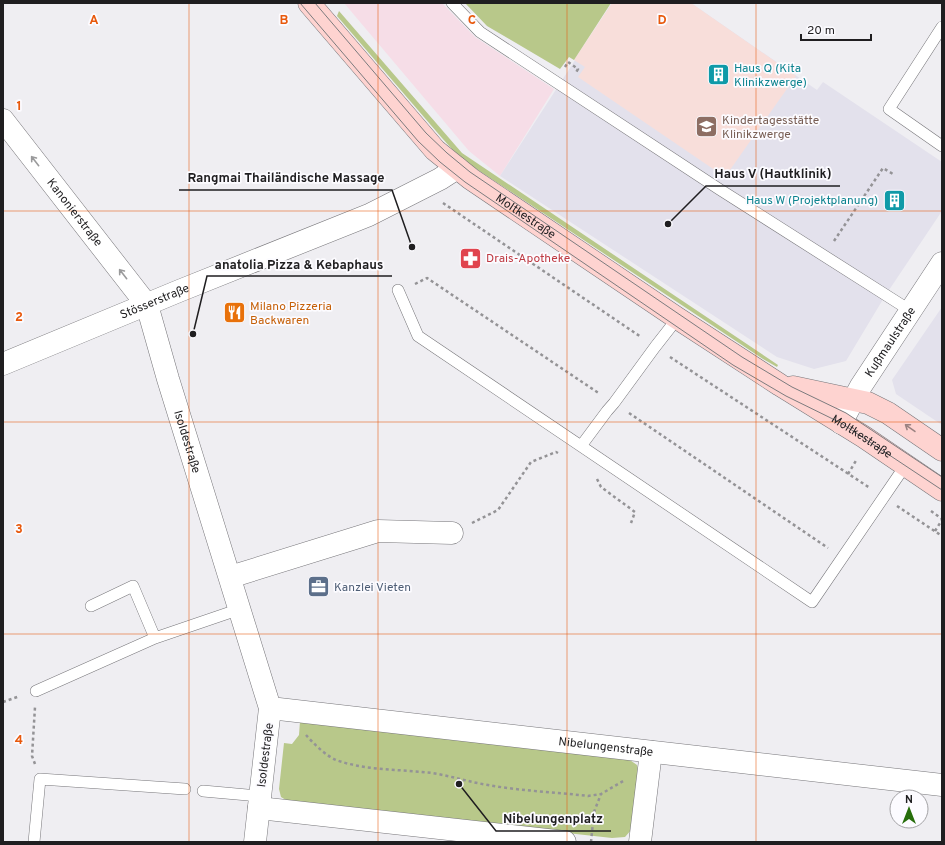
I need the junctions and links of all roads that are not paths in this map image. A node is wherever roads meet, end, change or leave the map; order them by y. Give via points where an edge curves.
1 (309, 3) edge
2 (452, 3) edge
3 (942, 27) edge
4 (3, 120) edge
5 (942, 146) edge
6 (457, 168) junction
7 (942, 263) edge
8 (398, 290) dead end
9 (147, 305) junction
10 (911, 312) junction
11 (677, 318) junction
12 (3, 364) edge
13 (780, 385) junction
14 (852, 400) junction
15 (841, 423) junction
16 (581, 446) junction
17 (942, 450) edge
18 (905, 466) junction
19 (942, 490) edge
20 (452, 533) dead end
21 (230, 577) junction
22 (91, 606) dead end
23 (240, 609) junction
24 (155, 638) junction
25 (36, 691) road end
26 (270, 708) junction
27 (650, 759) junction
28 (942, 785) edge
29 (185, 790) dead end
30 (203, 791) dead end
31 (259, 802) junction
32 (34, 842) edge
33 (255, 842) edge
34 (565, 842) edge
35 (640, 842) edge

1 - 6 main road, Moltkestraße via 435,150
2 - 10 lane via 480,32
3 - 5 lane via 889,109
9 -> 4 street, Kanonierstraße
6 - 9 street, Stösserstraße via 369,215
6 - 11 main road, Moltkestraße
7 - 10 street, Kußmaulstraße
8 - 16 lane via 418,336
9 - 12 street, Stösserstraße
9 - 21 street, Isoldestraße
10 - 14 street, Kußmaulstraße
11 - 13 main road, Moltkestraße
11 - 16 lane
13 - 14 main road, Moltkestraße
13 - 15 main road, Moltkestraße
14 - 15 street, Kußmaulstraße
17 -> 14 main road, Moltkestraße via 888,413 868,403
15 - 18 main road, Moltkestraße
16 - 18 lane via 812,602
18 - 19 main road, Moltkestraße
20 - 21 street via 378,531
21 - 23 street, Isoldestraße
22 - 24 lane via 133,586
23 - 24 lane
23 - 26 street, Isoldestraße
24 - 25 lane
26 - 27 street, Nibelungenstraße
26 - 31 street, Isoldestraße
27 - 28 street, Nibelungenstraße
27 - 35 street
29 - 32 lane via 40,779
30 - 31 lane
31 - 33 street, Isoldestraße
31 - 34 street

